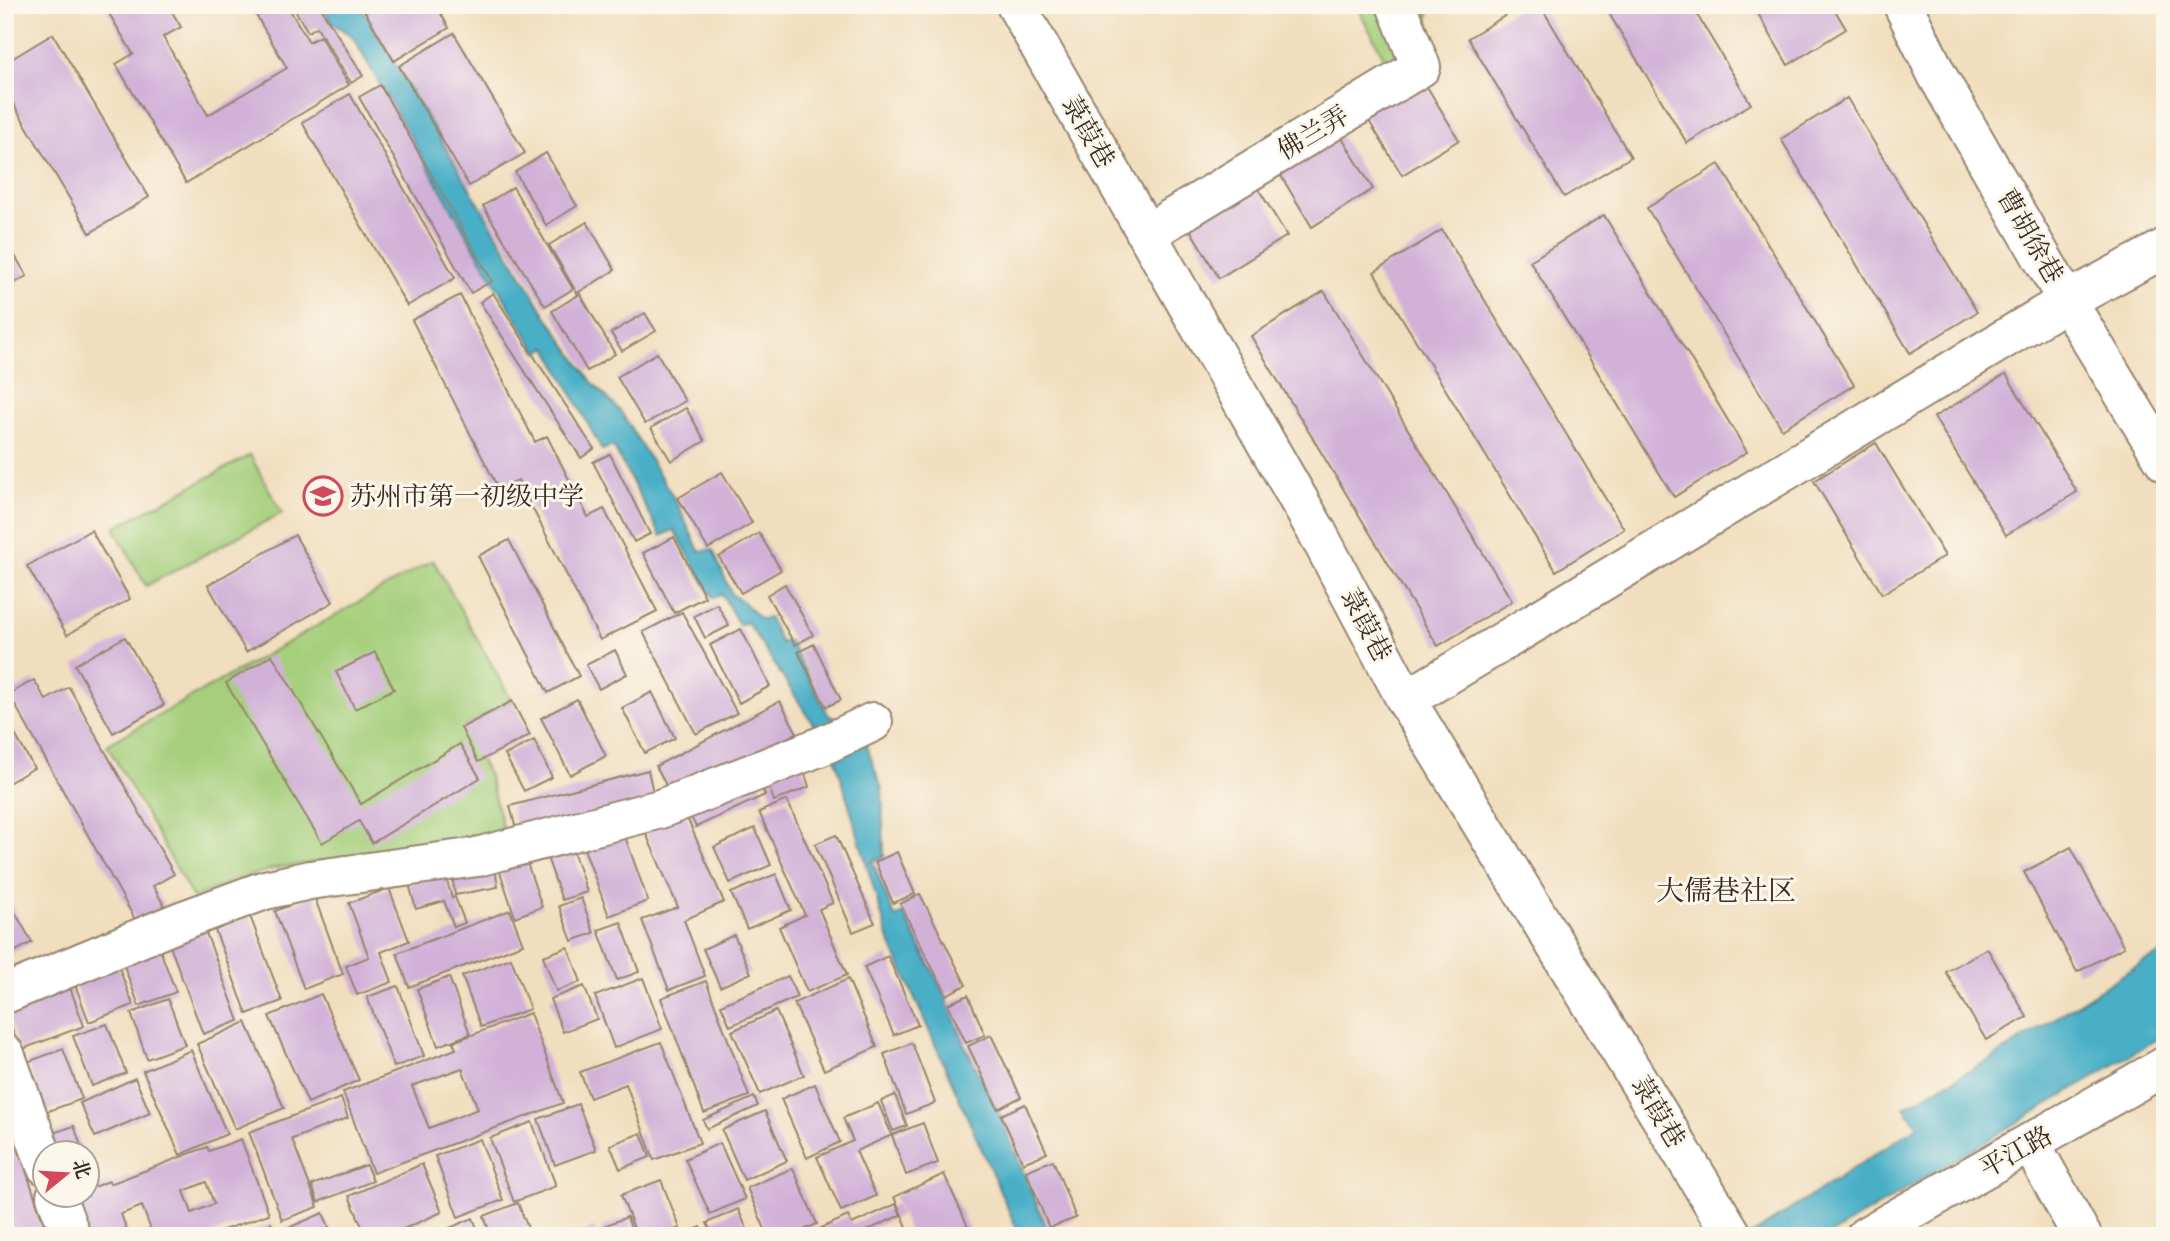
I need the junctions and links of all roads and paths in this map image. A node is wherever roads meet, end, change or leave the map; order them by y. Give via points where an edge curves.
1 (1016, 5) edge
2 (1396, 5) edge
3 (1903, 5) edge
4 (1146, 234) junction
5 (2165, 248) edge
6 (2067, 301) junction
7 (2165, 462) edge
8 (1406, 699) junction
9 (867, 725) dead end
10 (5, 994) edge
11 (5, 1054) edge
12 (2165, 1066) edge
13 (36, 1140) edge
14 (2031, 1144) junction
15 (61, 1210) edge
16 (71, 1236) edge
17 (1733, 1236) edge
18 (1866, 1236) edge
19 (2082, 1236) edge

1 - 4 street, 菉葭巷
2 - 4 street, 佛兰弄 via 1422,67
3 - 6 street, 曹胡徐巷 via 1937,75
4 - 8 street, 菉葭巷 via 1317,532
5 - 6 street
6 - 7 street, 曹胡徐巷
6 - 8 street
8 - 17 street, 菉葭巷
9 - 10 street via 660,809 477,857 265,890
11 - 13 street
12 - 14 street, 平江路
14 - 18 street, 平江路
14 - 19 street
15 - 16 street

